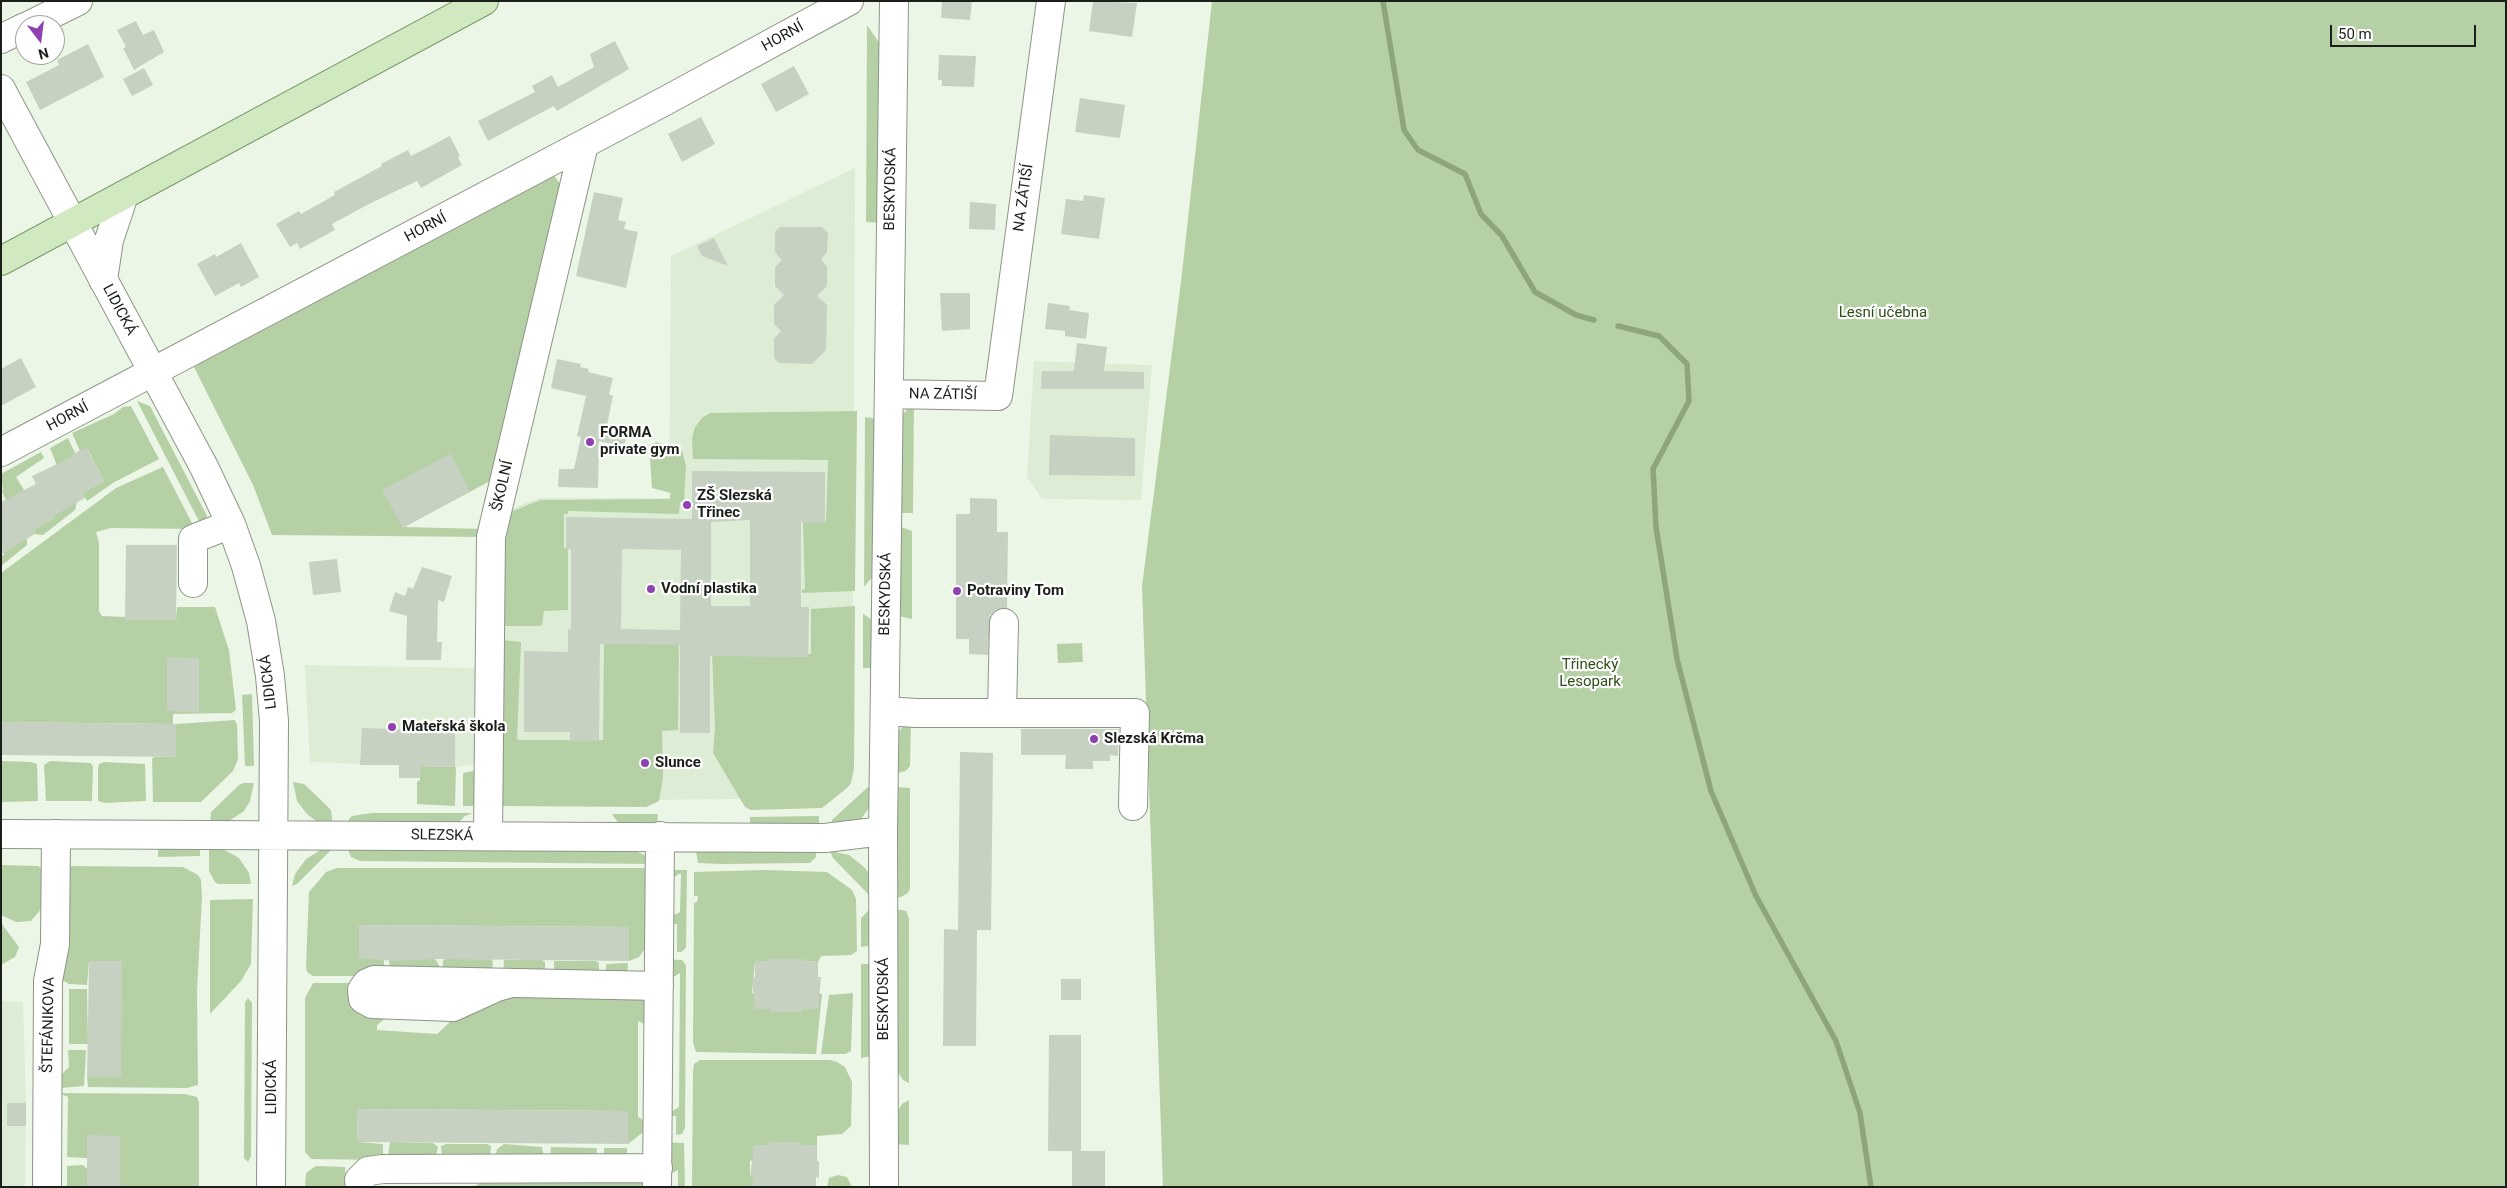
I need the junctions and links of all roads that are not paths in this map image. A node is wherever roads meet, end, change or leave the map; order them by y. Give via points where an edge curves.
1 (78, 1) edge
2 (484, 1) edge
3 (849, 1) edge
4 (894, 1) edge
5 (1051, 1) edge
6 (50, 15) edge
7 (15, 32) edge
8 (1, 39) edge
9 (1, 89) edge
10 (584, 144) junction
11 (124, 194) junction
12 (72, 222) junction
13 (1, 261) edge
14 (103, 280) junction
15 (153, 373) junction
16 (889, 394) junction
17 (1, 452) edge
18 (231, 524) junction
19 (193, 582) dead end
20 (1004, 623) dead end
21 (885, 711) junction
22 (1002, 712) junction
23 (1133, 806) dead end
24 (883, 831) junction
25 (1, 834) edge
26 (56, 834) junction
27 (273, 835) junction
28 (488, 836) junction
29 (660, 836) junction
30 (512, 983) dead end
31 (659, 986) junction
32 (498, 1168) junction
33 (658, 1178) edge
34 (47, 1187) edge
35 (271, 1187) edge
36 (360, 1187) edge
37 (468, 1187) edge
38 (884, 1187) edge

1 - 6 street
2 - 11 main road
3 - 10 street, HORNÍ
4 - 16 street, BESKYDSKÁ
5 - 16 street, NA ZÁTIŠÍ via 998,396
7 - 8 street
9 - 12 street, LIDICKÁ
10 - 15 street, HORNÍ
10 - 28 street, ŠKOLNÍ via 491,537
11 - 12 main road
11 - 14 street via 109,240
12 - 13 main road
12 - 14 street, LIDICKÁ
14 - 15 street, LIDICKÁ
15 - 17 street, HORNÍ
15 - 18 street, LIDICKÁ
16 - 21 street, BESKYDSKÁ
18 - 19 street via 193,539
18 - 27 street, LIDICKÁ via 261,621 270,676 274,720
20 - 22 street
21 - 22 street
21 - 24 street, BESKYDSKÁ
22 - 23 street via 1135,713
24 - 29 street, SLEZSKÁ via 825,838
24 - 38 street, BESKYDSKÁ
25 - 26 street, SLEZSKÁ
26 - 27 street, SLEZSKÁ
26 - 34 street, ŠTEFÁNIKOVA via 55,944 48,981
27 - 28 street, SLEZSKÁ
27 - 35 street, LIDICKÁ
28 - 29 street, SLEZSKÁ
29 - 31 street
30 - 31 street
31 - 33 street
32 - 33 street
32 - 36 street via 382,1169 368,1171 359,1180
32 - 37 street

